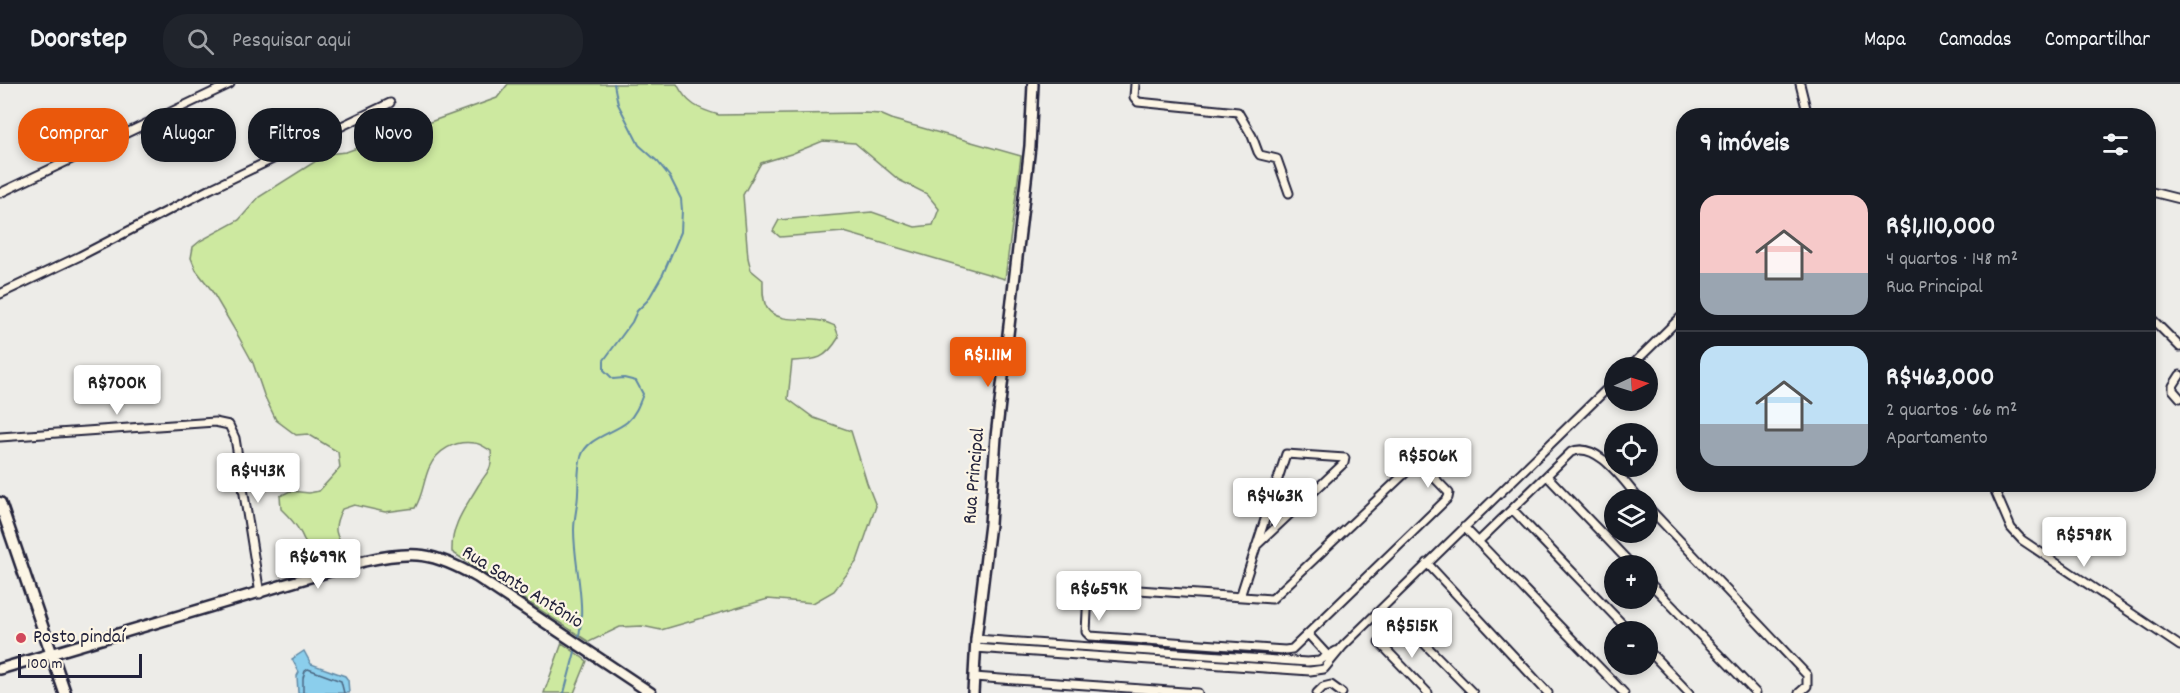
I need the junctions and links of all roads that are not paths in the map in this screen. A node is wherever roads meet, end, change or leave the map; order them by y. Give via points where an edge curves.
1 (230, 84) edge
2 (1033, 84) edge
3 (1135, 84) edge
4 (1800, 84) edge
5 (390, 103) dead end
6 (1806, 108) edge
7 (0, 193) edge
8 (1288, 194) dead end
9 (2156, 194) edge
10 (2180, 199) edge
11 (0, 294) edge
12 (1676, 322) edge
13 (2156, 323) edge
14 (2180, 347) edge
15 (1640, 357) edge
16 (2180, 375) edge
17 (1604, 392) edge
18 (2180, 398) edge
19 (0, 437) edge
20 (1547, 476) junction
21 (1630, 489) edge
22 (1995, 492) edge
23 (0, 503) edge
24 (1512, 509) junction
25 (1658, 518) edge
26 (1464, 527) junction
27 (1478, 542) junction
28 (1256, 546) junction
29 (1622, 555) edge
30 (1428, 563) junction
31 (1658, 591) edge
32 (260, 594) junction
33 (1240, 597) junction
34 (1619, 621) edge
35 (1404, 622) dead end
36 (1308, 634) junction
37 (1379, 642) dead end
38 (976, 643) junction
39 (2180, 646) edge
40 (51, 654) junction
41 (1330, 658) junction
42 (1658, 661) edge
43 (0, 669) edge
44 (974, 676) junction
45 (65, 693) edge
46 (651, 693) edge
47 (973, 693) edge
48 (1198, 693) edge
49 (1317, 693) edge
50 (1342, 693) edge
51 (1428, 693) edge
52 (1473, 693) edge
53 (1548, 693) edge
54 (1624, 693) edge
55 (1689, 693) edge
56 (1756, 693) edge
57 (1799, 693) edge

1 - 7 street
2 - 38 street, Rua Principal via 1030,146
3 - 8 street via 1134,97 1138,102 1238,112 1260,155 1277,159
4 - 6 street
5 - 11 street
9 - 10 street
12 - 15 street
13 - 14 street
16 - 18 street via 2173,386
17 - 26 street
19 - 32 street via 215,422 229,425 236,438
20 - 21 street via 1571,452 1585,449 1599,456
20 - 24 street
20 - 29 street
22 - 39 street via 2011,528 2022,540
23 - 40 main road
24 - 27 street
24 - 34 street
25 - 57 street via 1807,675 1807,686
26 - 27 street
26 - 30 street
27 - 54 street
28 - 28 street via 1286,454 1345,458 1344,463
28 - 33 street
30 - 41 street
30 - 53 street
31 - 56 street
32 - 40 street, Rua Santo Antônio
32 - 46 street, Rua Santo Antônio via 364,561 419,554 450,562 468,572
33 - 36 street via 1094,587 1088,592 1086,632 1090,636 1285,650 1292,649
33 - 36 street via 1272,599 1419,462 1449,493 1448,498
35 - 52 street
36 - 41 street
37 - 51 street
38 - 41 street via 1307,662
38 - 44 street, Rua Principal
40 - 43 street, Rua Santo Antônio
40 - 45 main road
42 - 55 street
44 - 47 street, Rua Principal
44 - 48 street
49 - 50 street via 1330,685

